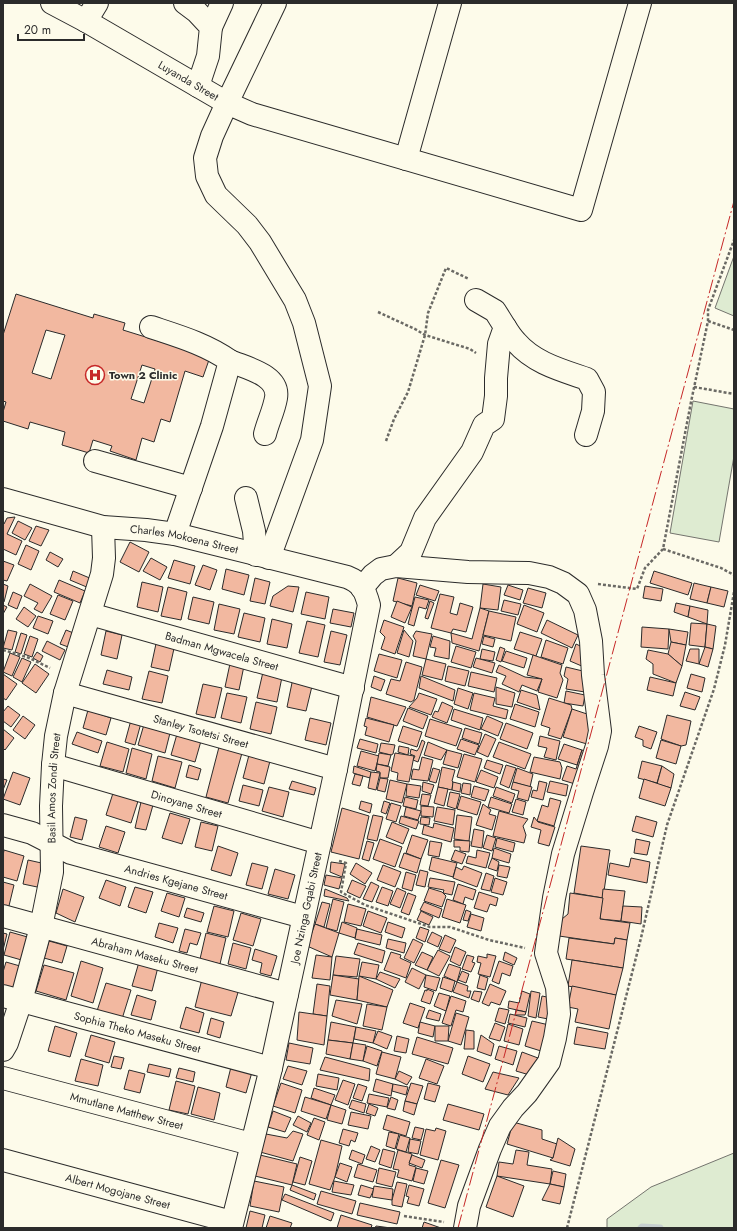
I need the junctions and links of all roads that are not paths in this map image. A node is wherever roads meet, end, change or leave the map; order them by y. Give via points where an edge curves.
1 (52, 3) edge
2 (185, 3) edge
3 (222, 3) edge
4 (275, 3) edge
5 (450, 3) edge
6 (640, 3) edge
7 (91, 12) edge
8 (211, 27) junction
9 (198, 86) junction
10 (227, 103) junction
11 (406, 159) junction
12 (476, 300) road end
13 (151, 327) dead end
14 (505, 327) junction
15 (230, 361) junction
16 (265, 434) dead end
17 (586, 435) dead end
18 (95, 461) dead end
19 (191, 488) junction
20 (246, 498) dead end
21 (3, 499) edge
22 (103, 527) junction
23 (175, 534) junction
24 (263, 556) junction
25 (396, 566) junction
26 (362, 588) junction
27 (90, 614) junction
28 (68, 686) junction
29 (353, 688) junction
30 (53, 765) junction
31 (336, 769) junction
32 (3, 825) edge
33 (52, 842) junction
34 (319, 849) junction
35 (3, 916) edge
36 (303, 917) junction
37 (41, 927) junction
38 (287, 994) junction
39 (12, 998) edge
40 (3, 1050) edge
41 (271, 1068) junction
42 (3, 1078) edge
43 (251, 1144) junction
44 (3, 1160) edge
45 (231, 1225) edge
46 (466, 1227) edge

1 - 7 street, Luyanda Street
2 - 8 street
3 - 8 street
4 - 10 street, Luyanda Street
5 - 11 street
6 - 11 street via 581,210
7 - 9 street, Luyanda Street
8 - 9 street via 208,56
9 - 10 street, Luyanda Street
10 - 11 street via 252,114
10 - 24 street via 205,158 207,176 216,195 247,225 260,242 295,300 304,323 320,386 312,440
12 - 14 street via 495,311
13 - 15 street via 197,343
14 - 17 street via 516,342 532,356 554,368 587,379 594,392 593,411
14 - 25 street via 499,344 493,419 484,425 472,452 425,518 411,552
15 - 16 street via 267,376 276,388 276,397
15 - 19 street
18 - 19 street
19 - 23 street
20 - 24 street
21 - 22 street, Charles Mokoena Street
22 - 23 street, Charles Mokoena Street
22 - 27 street, Basil Amos Zondi Street via 102,574
23 - 24 street, Charles Mokoena Street
24 - 26 street, Charles Mokoena Street via 346,577 356,581
25 - 26 street via 381,569
25 - 46 street via 468,572 529,573 549,577 578,594 585,610 591,641 592,675 600,731 563,854 554,898 546,953 556,987 559,1014 555,1038 549,1062 500,1126 469,1206
26 - 29 street, Joe Nzinga Gqabi Street via 369,605
27 - 28 street, Basil Amos Zondi Street
27 - 29 street, Badman Mgwacela Street
28 - 30 street, Basil Amos Zondi Street via 56,736
28 - 31 street, Stanley Tsotetsi Street
29 - 31 street, Joe Nzinga Gqabi Street
30 - 33 street, Basil Amos Zondi Street
30 - 34 street, Dinoyane Street
31 - 34 street, Joe Nzinga Gqabi Street
32 - 33 street, Andries Kgejane Street
33 - 36 street, Andries Kgejane Street via 71,854
33 - 37 street, Basil Amos Zondi Street via 52,872
34 - 36 street, Joe Nzinga Gqabi Street
35 - 37 street, Abraham Maseku Street
36 - 38 street, Joe Nzinga Gqabi Street
37 - 38 street, Abraham Maseku Street
37 - 39 street, Basil Amos Zondi Street
38 - 41 street, Joe Nzinga Gqabi Street
39 - 40 street, Basil Amos Zondi Street via 7,1043
39 - 41 street, Sophia Theko Maseku Street
41 - 43 street, Joe Nzinga Gqabi Street
42 - 43 street, Mmutlane Matthew Street
43 - 45 street, Joe Nzinga Gqabi Street
44 - 45 street, Albert Mogojane Street

